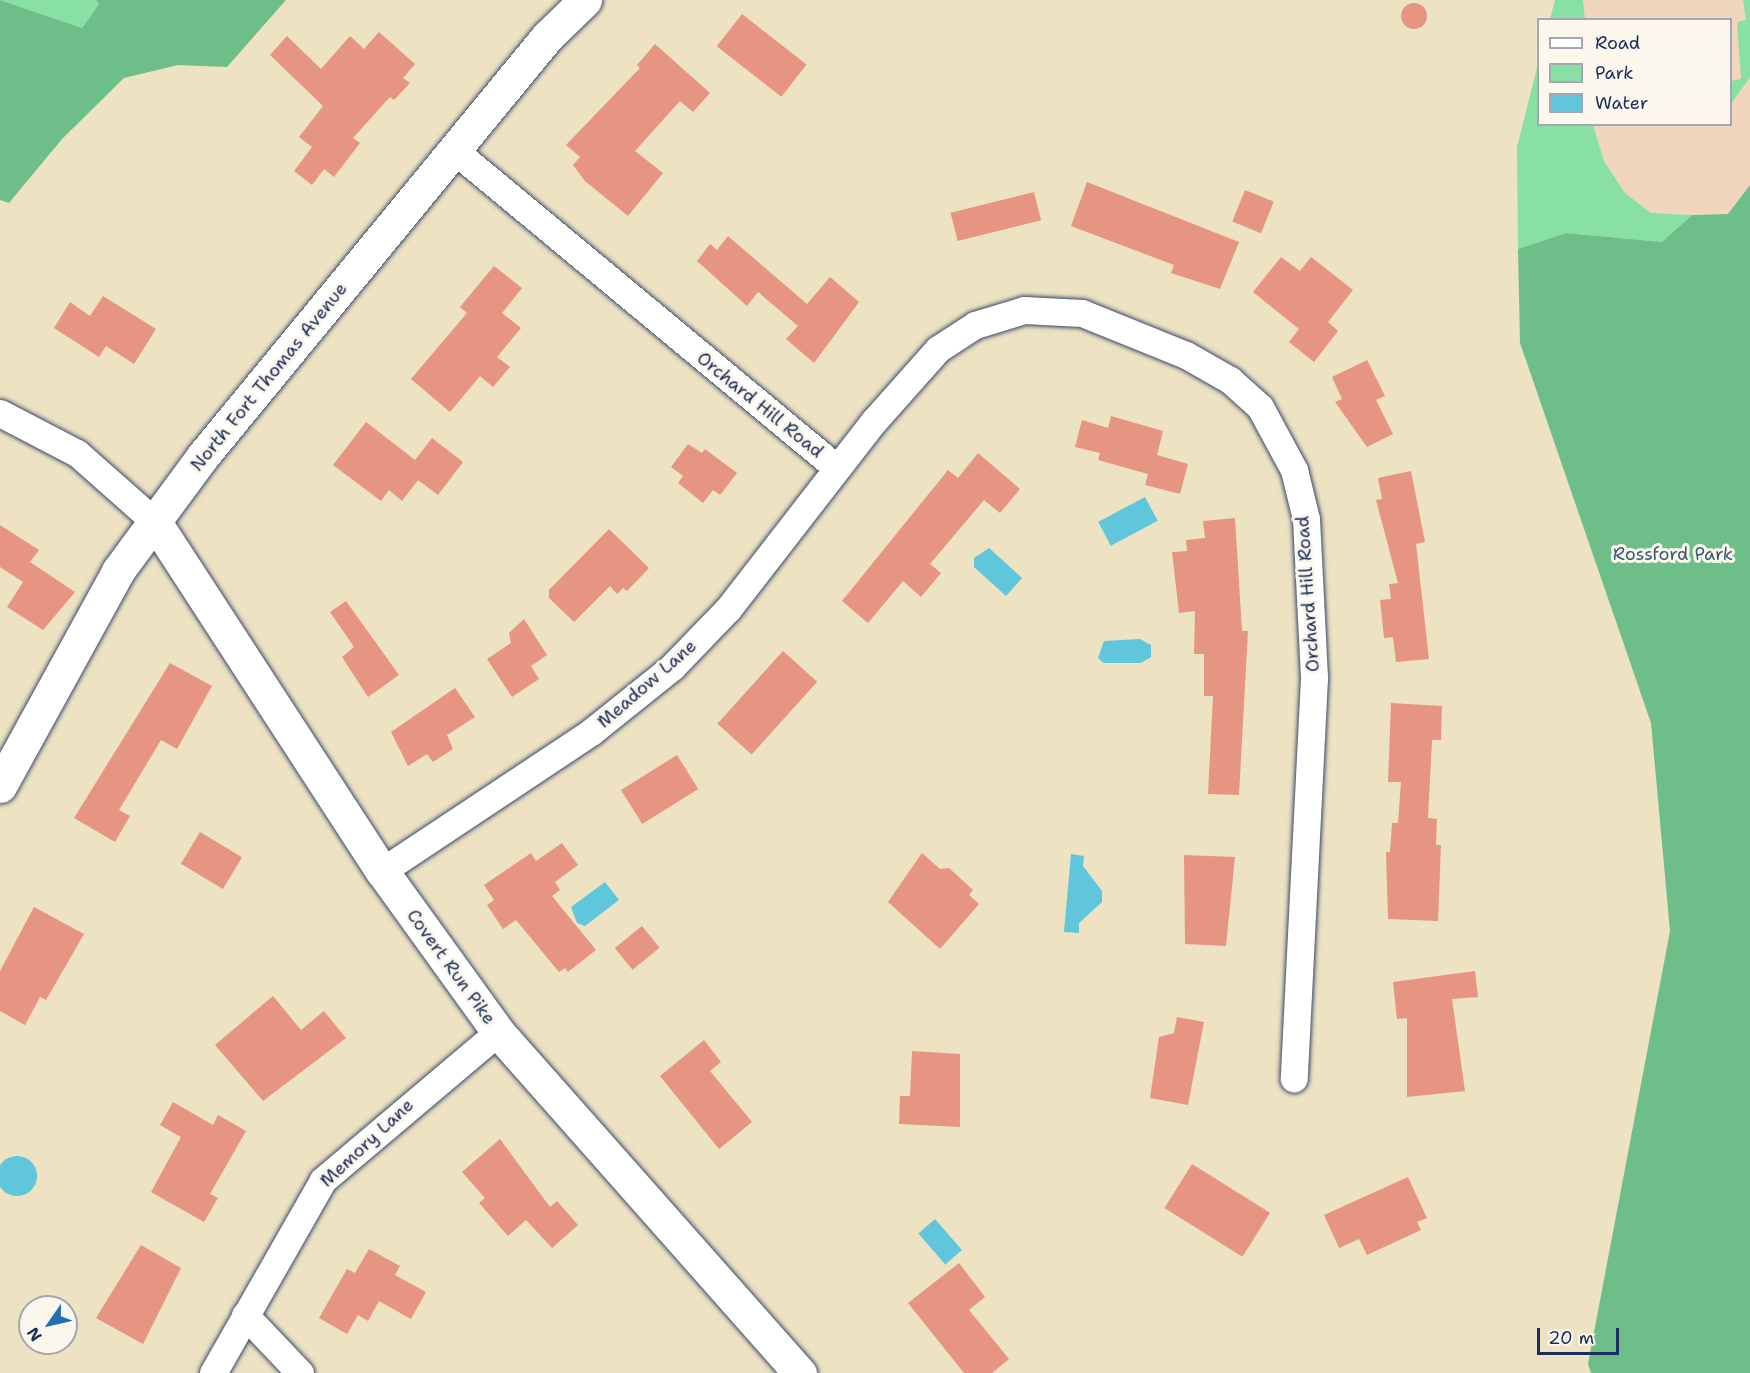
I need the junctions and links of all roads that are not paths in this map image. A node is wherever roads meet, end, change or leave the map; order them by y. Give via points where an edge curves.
1 (585, 0) edge
2 (455, 152) junction
3 (0, 413) edge
4 (837, 468) junction
5 (155, 522) junction
6 (0, 786) edge
7 (382, 871) junction
8 (498, 1032) junction
9 (1294, 1079) dead end
10 (245, 1315) junction
11 (213, 1373) edge
12 (300, 1373) edge
13 (800, 1373) edge

1 - 2 street, North Fort Thomas Avenue via 547,37
2 - 4 street, Orchard Hill Road
2 - 5 street, North Fort Thomas Avenue via 268,374
3 - 5 street via 77,453
4 - 7 street, Meadow Lane via 728,609 672,667 591,732
4 - 9 street, Orchard Hill Road via 938,349 975,325 1037,308 1082,313 1177,351 1230,380 1260,407 1294,470 1306,519 1313,616
5 - 6 street, North Fort Thomas Avenue via 118,571
5 - 7 street, Covert Run Pike
7 - 8 street, Covert Run Pike
8 - 10 street, Memory Lane via 323,1180
8 - 13 street, Covert Run Pike
10 - 11 street, Memory Lane
10 - 12 street

